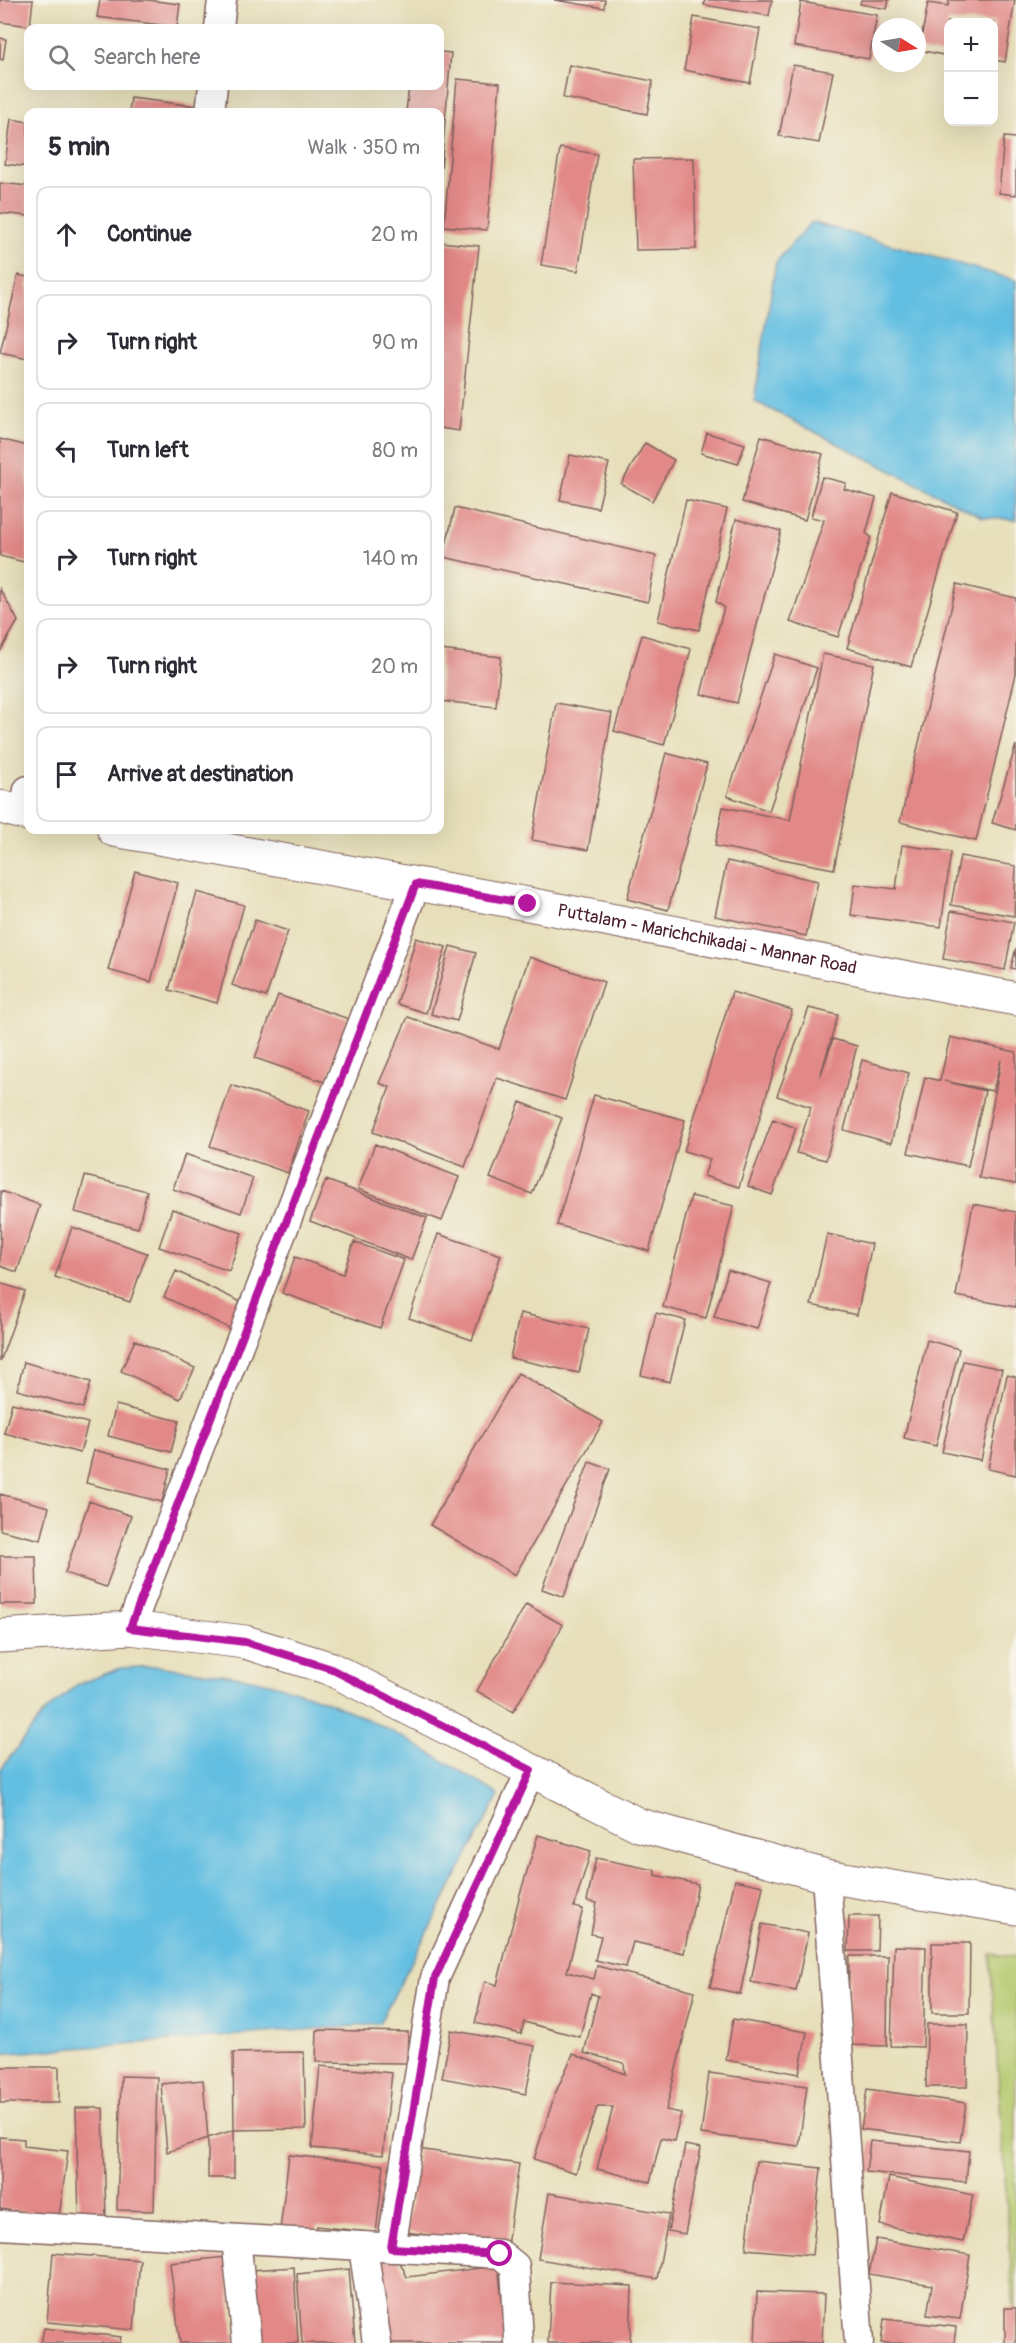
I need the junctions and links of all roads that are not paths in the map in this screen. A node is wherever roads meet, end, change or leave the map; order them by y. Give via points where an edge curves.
1 (222, 0) edge
2 (219, 24) edge
3 (213, 90) edge
4 (210, 108) edge
5 (136, 834) edge
6 (416, 884) junction
7 (1016, 999) edge
8 (130, 1628) junction
9 (0, 1636) edge
10 (531, 1770) junction
11 (826, 1876) junction
12 (1016, 1908) edge
13 (0, 2225) edge
14 (236, 2240) junction
15 (363, 2247) junction
16 (391, 2248) junction
17 (247, 2343) edge
18 (377, 2343) edge
19 (519, 2343) edge
20 (859, 2343) edge

1 - 2 street
3 - 4 street
5 - 6 street, Puttalam - Marichchikadai - Mannar Road
6 - 7 street, Puttalam - Marichchikadai - Mannar Road
6 - 8 street
8 - 9 street
8 - 10 street via 245,1642 329,1668
10 - 11 street via 639,1826
10 - 16 street via 435,1978
11 - 12 street
11 - 20 street
13 - 14 street
14 - 15 street
14 - 17 street
15 - 16 street
15 - 18 street
16 - 19 street via 500,2254 514,2266

